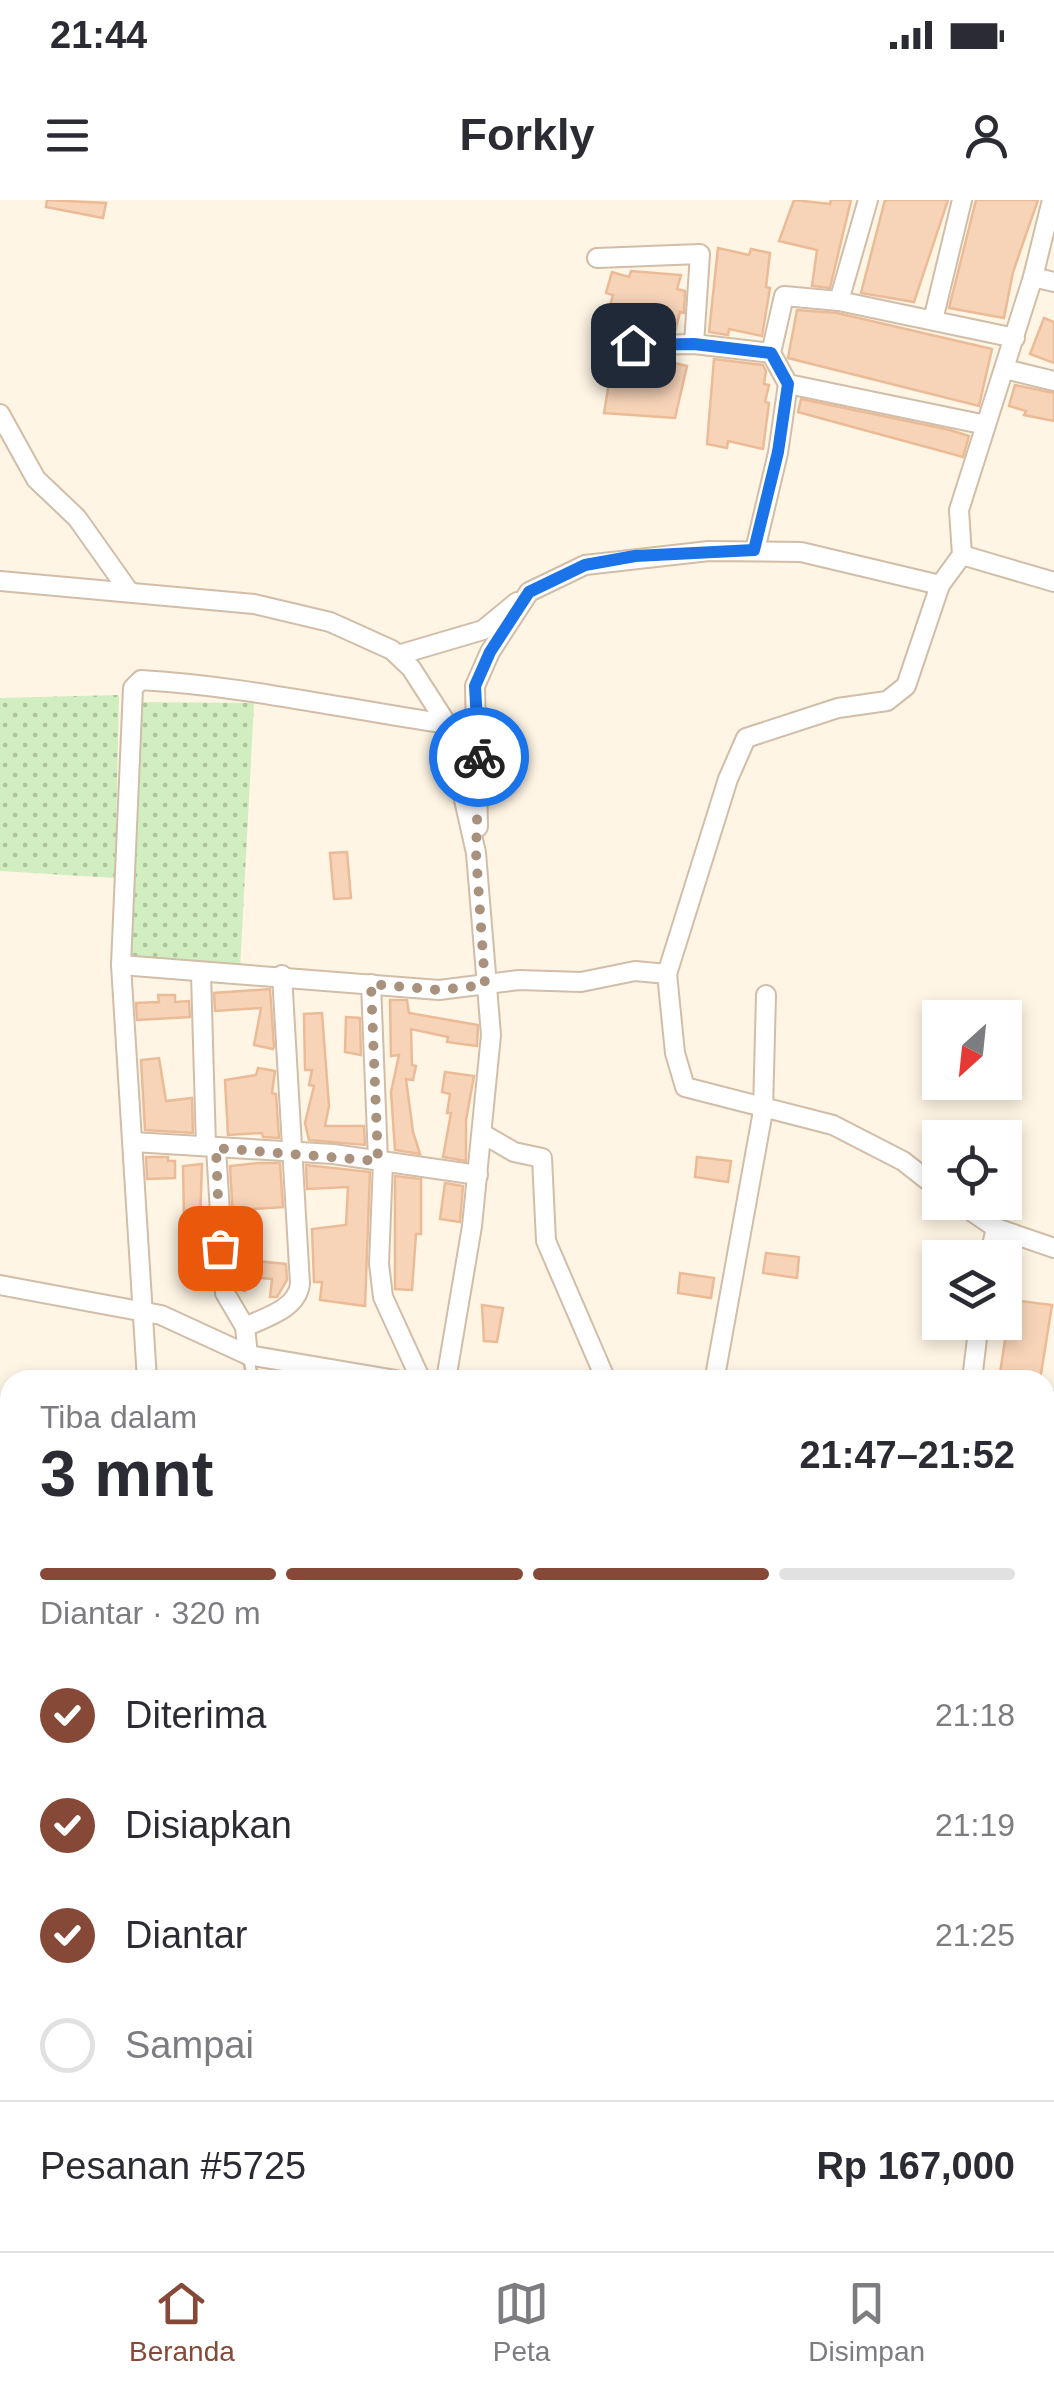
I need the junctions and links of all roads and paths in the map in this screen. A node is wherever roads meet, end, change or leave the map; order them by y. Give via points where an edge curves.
1 (868, 200) edge
2 (962, 200) edge
3 (1052, 200) edge
4 (597, 258) dead end
5 (1033, 277) junction
6 (1054, 282) edge
7 (839, 301) junction
8 (933, 320) junction
9 (1014, 338) junction
10 (694, 344) junction
11 (602, 346) dead end
12 (771, 353) junction
13 (1005, 369) junction
14 (1054, 381) edge
15 (788, 384) junction
16 (0, 414) edge
17 (986, 425) junction
18 (754, 550) junction
19 (962, 555) junction
20 (0, 581) edge
21 (1054, 582) edge
22 (940, 584) junction
23 (128, 590) junction
24 (529, 592) junction
25 (398, 655) junction
26 (448, 724) junction
27 (476, 853) junction
28 (120, 965) junction
29 (201, 974) junction
30 (667, 974) junction
31 (282, 975) junction
32 (371, 984) junction
33 (485, 985) junction
34 (766, 995) dead end
35 (763, 1111) junction
36 (483, 1134) junction
37 (133, 1142) junction
38 (211, 1147) junction
39 (294, 1152) junction
40 (381, 1161) junction
41 (478, 1174) junction
42 (922, 1176) edge
43 (984, 1220) edge
44 (996, 1228) junction
45 (994, 1240) edge
46 (1054, 1248) edge
47 (0, 1284) edge
48 (140, 1310) junction
49 (245, 1327) junction
50 (977, 1340) edge
51 (248, 1356) junction
52 (146, 1370) edge
53 (252, 1370) edge
54 (334, 1370) edge
55 (416, 1370) edge
56 (448, 1370) edge
57 (602, 1370) edge
58 (716, 1370) edge
59 (973, 1370) edge

1 - 7 street
2 - 8 street
3 - 5 street
4 - 10 street via 700,254
5 - 6 street
5 - 9 street
7 - 8 street
7 - 12 street via 784,296
8 - 9 street
9 - 13 street
10 - 11 street
10 - 12 street
12 - 15 street
13 - 14 street
13 - 17 street
15 - 17 street
15 - 18 street
16 - 23 street via 36,478 77,518
17 - 19 street via 959,510
18 - 22 street via 802,552
18 - 24 street via 585,565
19 - 21 street
19 - 22 street
20 - 23 street
22 - 30 street via 906,686 888,701 838,708 746,738
23 - 25 street via 311,617
24 - 25 street via 483,630
24 - 27 street via 490,652 474,692
25 - 26 street
26 - 27 street
26 - 28 street via 287,696 136,682 127,748
27 - 33 street
28 - 29 street
28 - 37 street
29 - 31 street
29 - 38 street
30 - 33 street
30 - 35 street via 682,1085
31 - 32 street
31 - 39 street
32 - 33 street via 439,990
32 - 40 street
33 - 36 street via 491,1035
34 - 35 street
35 - 42 street via 832,1125
35 - 58 street
36 - 41 street
36 - 57 street via 542,1158 546,1241
37 - 38 street
37 - 48 street
38 - 39 street
38 - 49 street via 226,1293
39 - 40 street
39 - 49 street via 299,1293
40 - 41 street
40 - 55 street via 383,1297
41 - 56 street
43 - 44 street
44 - 45 street
44 - 46 street
47 - 48 street
48 - 51 street
48 - 52 street
49 - 51 street
50 - 59 street
51 - 53 lane
51 - 54 street

